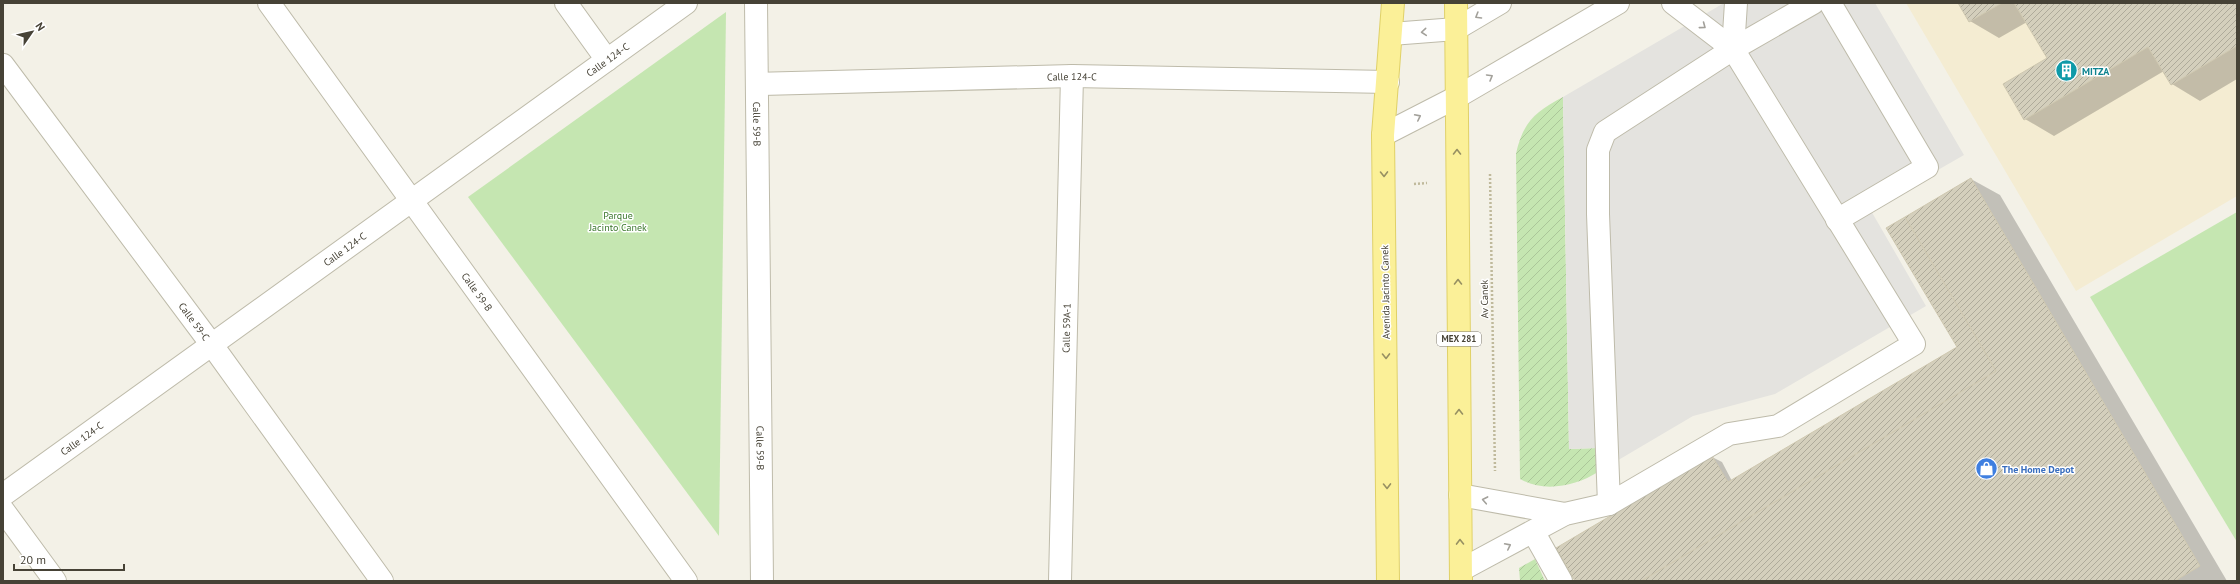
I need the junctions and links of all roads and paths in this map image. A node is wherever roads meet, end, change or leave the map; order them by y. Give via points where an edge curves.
1 (269, 3) edge
2 (566, 3) edge
3 (686, 3) edge
4 (756, 3) edge
5 (1393, 3) edge
6 (1456, 3) edge
7 (1500, 3) edge
8 (1618, 3) edge
9 (1673, 3) edge
10 (1736, 3) edge
11 (1813, 3) edge
12 (1830, 3) edge
13 (1456, 29) junction
14 (1391, 34) junction
15 (1733, 49) junction
16 (607, 60) junction
17 (3, 65) edge
18 (1072, 76) junction
19 (1388, 82) junction
20 (757, 84) junction
21 (1457, 97) junction
22 (1383, 135) junction
23 (1434, 182) dead end
24 (1410, 184) dead end
25 (1491, 184) dead end
26 (411, 201) junction
27 (1838, 220) junction
28 (212, 345) junction
29 (1495, 477) dead end
30 (3, 495) edge
31 (1460, 495) junction
32 (1609, 504) junction
33 (3, 510) edge
34 (1565, 514) junction
35 (1534, 533) junction
36 (1461, 576) edge
37 (54, 581) edge
38 (382, 581) edge
39 (686, 581) edge
40 (762, 581) edge
41 (1060, 581) edge
42 (1388, 581) edge
43 (1561, 581) edge

1 - 26 street, Calle 59-B
2 - 16 street
3 - 16 street, Calle 124-C
4 - 20 street, Calle 59-B
5 - 14 main road, Avenida Jacinto Canek
6 - 13 main road, MEX 281
7 -> 13 street
21 -> 8 street
9 -> 15 street
10 - 15 street
11 - 15 street
12 - 27 street via 1927,167
13 -> 14 street
13 - 21 main road, MEX 281
14 - 19 main road, Avenida Jacinto Canek
15 - 27 street
15 - 32 street via 1605,132 1598,150
16 - 26 street, Calle 124-C
17 - 28 street, Calle 59-C
18 - 19 street, Calle 124-C
18 - 20 street, Calle 124-C
18 - 41 street, Calle 59A-1
19 - 22 main road, Avenida Jacinto Canek
20 - 40 street, Calle 59-B
22 -> 21 street
31 -> 21 main road, MEX 281
22 -> 42 main road, Avenida Jacinto Canek
23 - 24 path
25 - 29 path, Av Canek
26 - 28 street, Calle 124-C
26 - 39 street, Calle 59-B
27 - 32 street via 1914,344 1778,426 1729,434
28 - 30 street, Calle 124-C
28 - 38 street, Calle 59-C
34 -> 31 street
36 -> 31 main road, MEX 281
32 - 34 street
33 - 37 street
34 - 35 street
36 -> 35 street
35 - 43 street

